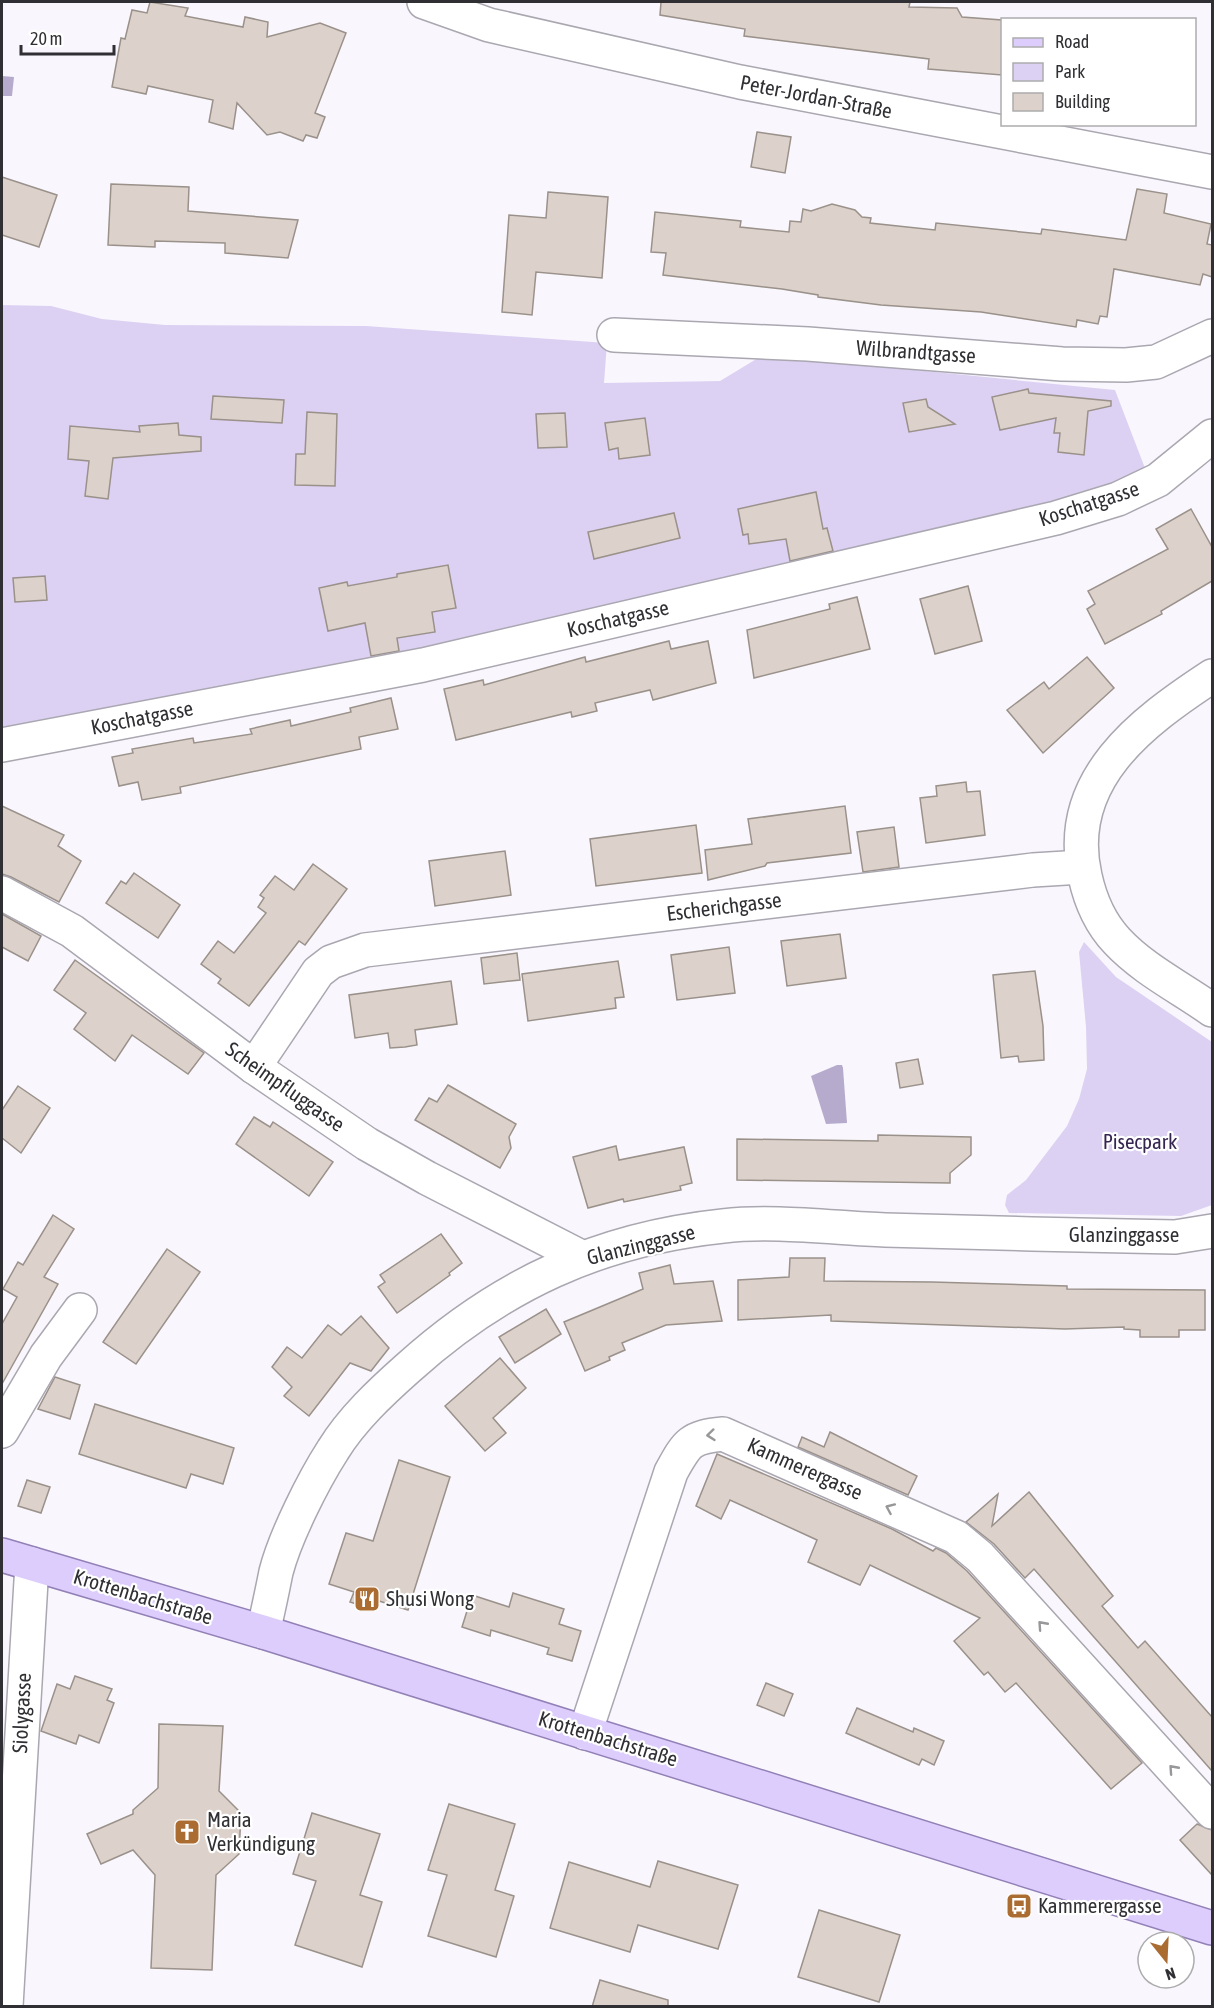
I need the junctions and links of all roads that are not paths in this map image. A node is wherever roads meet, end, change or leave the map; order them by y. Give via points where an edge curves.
1 (424, 2) edge
2 (1212, 172) edge
3 (614, 335) dead end
4 (1212, 336) edge
5 (1212, 436) edge
6 (1212, 676) edge
7 (2, 745) edge
8 (1082, 867) junction
9 (2, 893) edge
10 (1212, 1010) edge
11 (254, 1067) junction
12 (1212, 1231) edge
13 (583, 1258) junction
14 (80, 1310) dead end
15 (2, 1431) edge
16 (17, 1560) edge
17 (263, 1632) junction
18 (585, 1732) junction
19 (1212, 1812) edge
20 (1212, 1928) edge
21 (6, 2007) edge

1 - 2 street, Peter-Jordan-Straße via 489,25 740,82
3 - 4 street, Wilbrandtgasse via 1126,364 1156,362
5 - 7 street, Koschatgasse via 1158,480 1118,499 1056,518 423,664
6 - 8 street via 1153,719 1102,771 1084,815
8 - 10 street via 1093,903 1117,941
8 - 11 street, Escherichgasse via 365,950 331,962 318,972
9 - 11 street, Scheimpfluggasse via 72,931
11 - 13 street, Scheimpfluggasse via 367,1144
12 - 13 street, Glanzinggasse via 1175,1237 724,1225 636,1242
13 - 17 street, Glanzinggasse via 527,1282 458,1326 360,1416 333,1449 297,1520 277,1570
14 - 15 street via 46,1356
16 - 17 main road, Krottenbachstraße
16 - 21 street, Siolygasse
17 - 18 main road, Krottenbachstraße
19 -> 18 street, Kammerergasse via 980,1557 956,1537 723,1434 700,1436 685,1446 671,1472
18 - 20 main road, Krottenbachstraße

